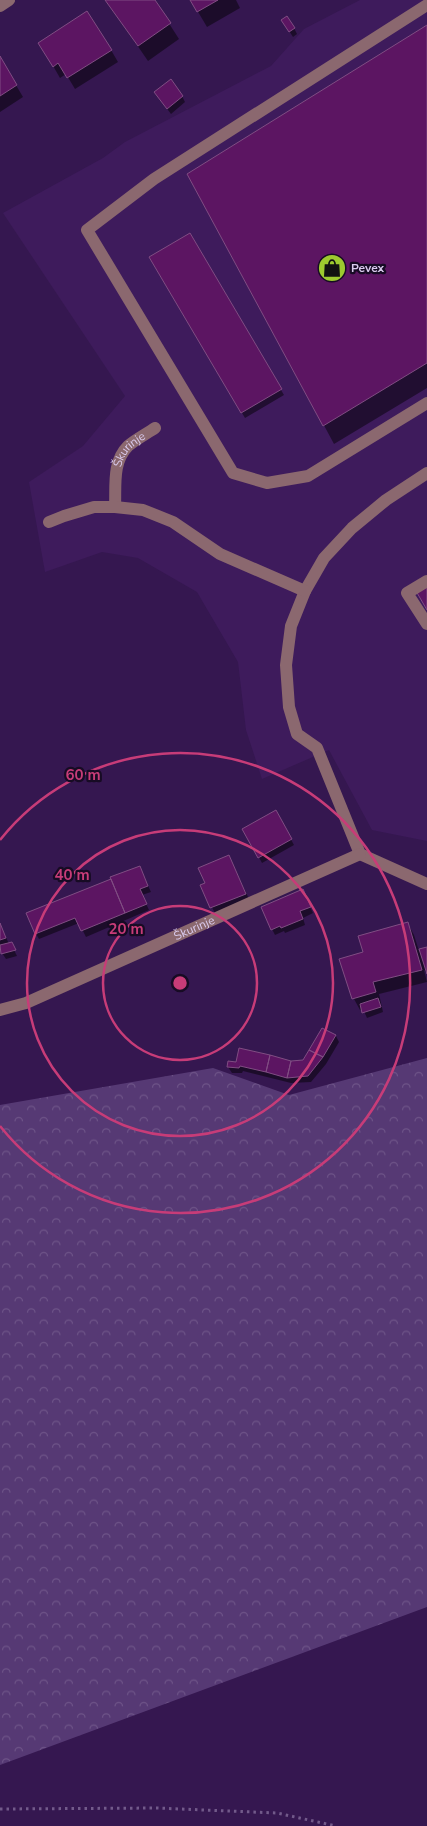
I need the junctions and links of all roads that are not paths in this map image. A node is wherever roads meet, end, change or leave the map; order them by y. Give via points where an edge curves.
1 (9, 0) edge
2 (427, 5) edge
3 (0, 6) edge
4 (427, 403) edge
5 (155, 428) dead end
6 (427, 473) edge
7 (115, 507) junction
8 (49, 522) dead end
9 (427, 581) edge
10 (305, 592) junction
11 (427, 624) edge
12 (360, 854) junction
13 (427, 884) edge
14 (0, 1010) edge

1 - 3 street
2 - 4 street via 154,179 86,230 233,473 267,483 308,476
5 - 7 street, Škurinje via 129,445 120,456 116,470
6 - 10 street via 352,528 324,558
7 - 8 street via 94,507
7 - 10 street via 142,510 173,522 220,554
9 - 11 street via 407,592
10 - 12 street via 291,626 286,665 289,707 297,734 317,748
12 - 13 street
12 - 14 street, Škurinje via 26,1003

